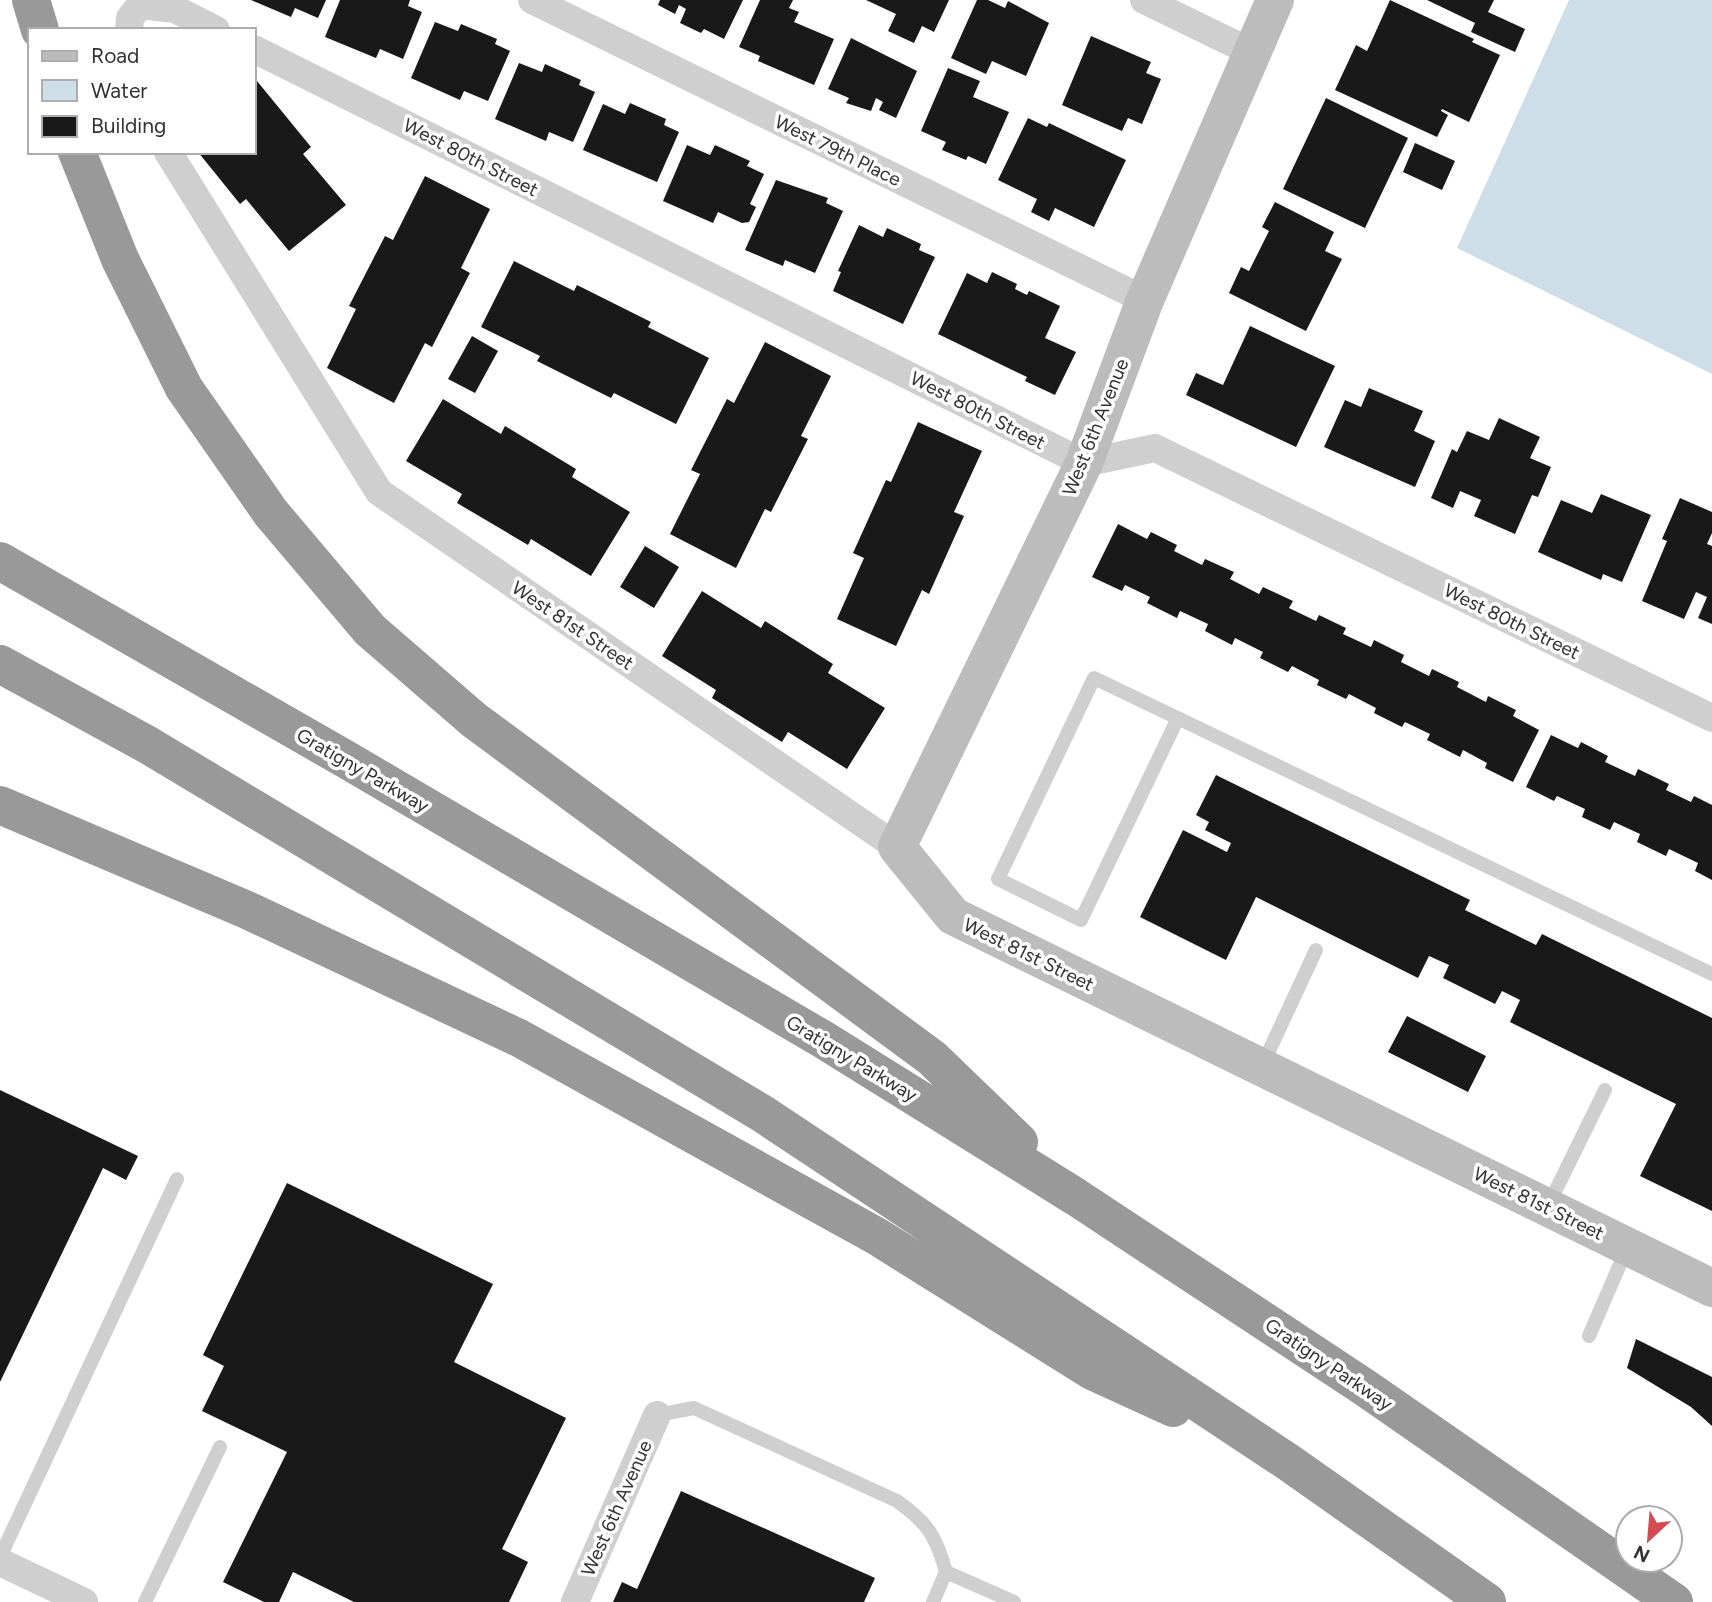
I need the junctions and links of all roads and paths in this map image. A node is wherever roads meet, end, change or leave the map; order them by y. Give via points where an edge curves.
1 (31, 0) edge
2 (531, 0) edge
3 (1144, 0) edge
4 (1275, 0) edge
5 (39, 28) edge
6 (129, 28) edge
7 (212, 28) edge
8 (256, 49) edge
9 (1251, 52) junction
10 (78, 154) edge
11 (170, 154) edge
12 (1145, 300) junction
13 (1084, 463) junction
14 (0, 561) edge
15 (0, 664) edge
16 (1178, 718) junction
17 (1712, 718) edge
18 (0, 805) edge
19 (897, 847) junction
20 (1316, 950) dead end
21 (1712, 974) edge
22 (1261, 1068) junction
23 (1605, 1090) dead end
24 (177, 1179) dead end
25 (1076, 1197) junction
26 (1548, 1208) junction
27 (1628, 1247) junction
28 (1712, 1288) edge
29 (1589, 1336) dead end
30 (657, 1415) joint
31 (220, 1447) dead end
32 (1288, 1462) junction
33 (0, 1559) edge
34 (946, 1572) junction
35 (55, 1596) edge
36 (84, 1602) edge
37 (145, 1602) edge
38 (575, 1602) edge
39 (933, 1602) edge
40 (1014, 1602) edge
41 (1487, 1602) edge
42 (1674, 1602) edge

1 - 5 highway
2 - 12 street, West 79th Place
3 - 9 street
4 - 9 street, West 6th Avenue
6 - 7 street via 130,18 140,5 175,9
8 - 13 street, West 80th Street
9 - 12 street, West 6th Avenue
10 - 25 highway via 120,258 184,388 271,513 370,630 474,719 932,1058
11 - 19 street, West 81st Street via 379,492
12 - 13 street, West 6th Avenue
13 - 17 street, West 80th Street via 1155,448
13 - 19 street, West 6th Avenue
14 - 25 highway, Gratigny Parkway via 776,1012
15 - 32 highway via 148,746 763,1114
16 - 16 lane via 1082,920 998,879 1094,678
16 - 21 lane
18 - 32 highway via 247,910 519,1038 878,1237 1092,1371
19 - 22 street, West 81st Street via 953,916
20 - 22 lane
22 - 26 street, West 81st Street
23 - 26 lane
24 - 33 lane
25 - 42 highway, Gratigny Parkway via 1364,1387
26 - 27 street, West 81st Street
27 - 28 street, West 81st Street
27 - 29 lane
30 - 34 lane via 694,1408 897,1501 923,1519 939,1545
30 - 38 street, West 6th Avenue
31 - 37 lane
32 - 41 highway
33 - 35 street
34 - 39 lane
34 - 40 lane
35 - 36 street

